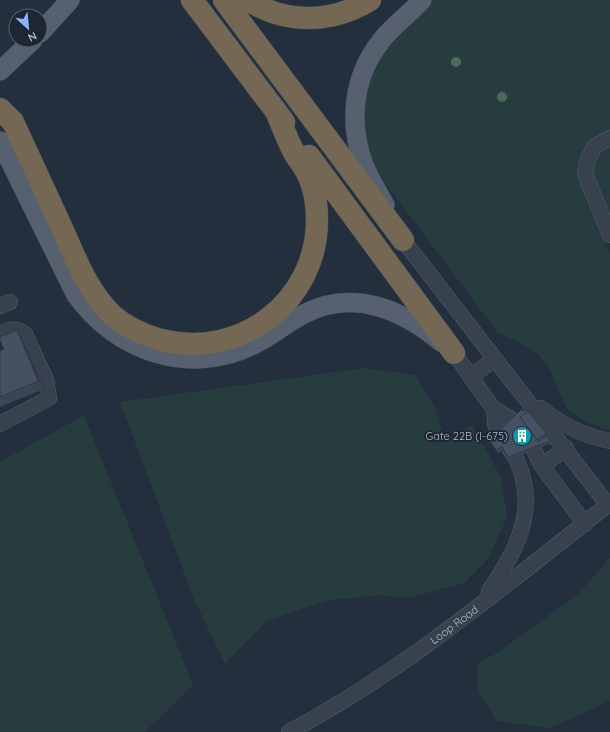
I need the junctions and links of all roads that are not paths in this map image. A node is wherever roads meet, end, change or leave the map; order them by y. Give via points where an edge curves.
1 (70, 0) edge
2 (192, 0) edge
3 (224, 0) edge
4 (248, 0) edge
5 (370, 0) edge
6 (422, 0) edge
7 (48, 24) edge
8 (24, 48) edge
9 (0, 71) edge
10 (0, 109) edge
11 (276, 111) junction
12 (610, 138) edge
13 (0, 142) edge
14 (610, 235) edge
15 (403, 240) junction
16 (0, 334) edge
17 (454, 353) junction
18 (494, 359) junction
19 (471, 377) junction
20 (520, 389) junction
21 (494, 409) junction
22 (0, 424) edge
23 (610, 441) edge
24 (566, 448) junction
25 (525, 455) junction
26 (542, 466) junction
27 (524, 482) junction
28 (609, 504) edge
29 (585, 524) junction
30 (480, 604) junction
31 (289, 732) edge

1 - 7 main road
2 - 11 highway
3 - 15 highway
4 - 5 highway via 270,12 307,19 338,15
6 - 15 main road via 391,29 371,56 363,72 354,106 356,140 364,166
8 - 9 main road
10 - 11 highway via 13,122 86,279 104,306 122,322 145,335 168,342 193,344 227,340 257,327 279,310 289,298 310,263 316,234 315,195 306,170 295,154
11 - 17 highway
12 - 14 street via 595,146 588,159 585,174
13 - 17 main road via 76,295 101,324 135,346 172,357 191,359 221,356 252,346 306,313 349,303 379,306 408,318
15 - 18 street
16 - 22 street via 10,329 19,329 25,334 46,380 49,398
17 - 19 street
18 - 19 street
18 - 20 street
19 - 21 street
20 - 23 street via 554,418 583,433
20 - 24 street
21 - 25 street
21 - 26 street via 511,419
21 - 27 street via 496,428 517,460
24 - 26 street
24 - 28 street
25 - 26 street
25 - 27 street
26 - 29 street
27 - 30 street via 525,514 519,540 512,556
28 - 29 street, Loop Road
29 - 30 street, Loop Road
30 - 31 street, Loop Road via 371,685

